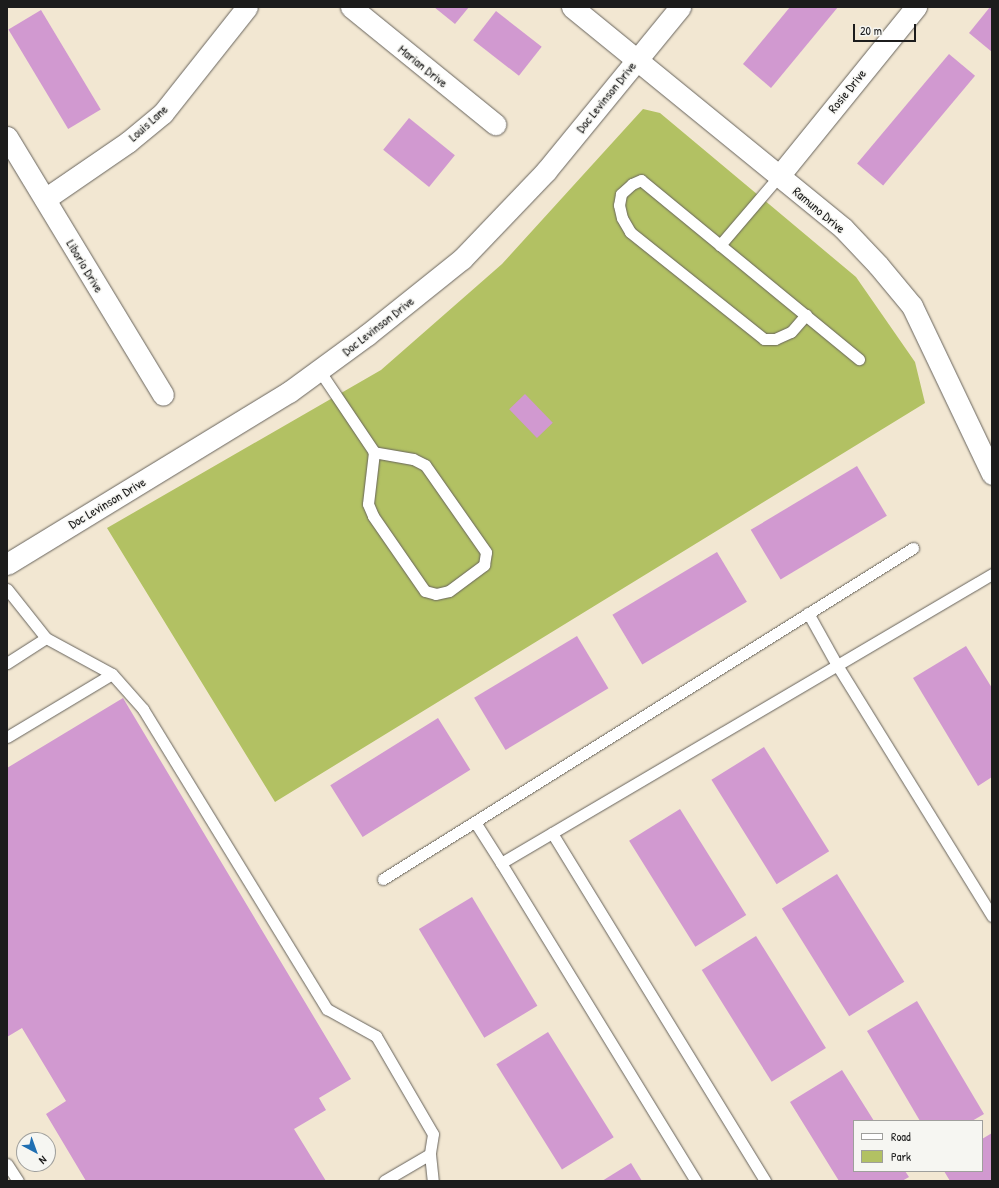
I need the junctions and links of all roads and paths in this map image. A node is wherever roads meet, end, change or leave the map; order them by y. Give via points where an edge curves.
1 (247, 7) edge
2 (351, 7) edge
3 (572, 7) edge
4 (680, 7) edge
5 (916, 7) edge
6 (637, 59) junction
7 (495, 124) dead end
8 (7, 137) edge
9 (779, 176) junction
10 (44, 199) junction
11 (720, 245) junction
12 (806, 315) junction
13 (859, 359) dead end
14 (319, 370) junction
15 (163, 396) dead end
16 (374, 452) junction
17 (992, 474) edge
18 (913, 548) dead end
19 (7, 564) edge
20 (992, 574) edge
21 (7, 589) edge
22 (808, 613) junction
23 (46, 638) junction
24 (7, 663) edge
25 (837, 665) junction
26 (112, 674) junction
27 (7, 737) edge
28 (475, 822) junction
29 (552, 833) junction
30 (501, 863) junction
31 (383, 879) dead end
32 (992, 916) edge
33 (430, 1154) junction
34 (7, 1164) edge
35 (18, 1181) edge
36 (384, 1181) edge
37 (433, 1181) edge
38 (696, 1181) edge
39 (765, 1181) edge

1 - 10 street, Louis Lane via 163,113 128,142
2 - 7 street, Marian Drive
3 - 6 street, Ramuno Drive
4 - 6 street, Doc Levinson Drive
5 - 9 street, Rosie Drive
6 - 9 street, Ramuno Drive
6 - 14 street, Doc Levinson Drive via 546,171 462,259
8 - 10 street, Liborio Drive
9 - 11 lane
9 - 17 street, Ramuno Drive via 843,228 912,306
10 - 15 street, Liborio Drive
11 - 12 lane
11 - 12 lane via 642,180 632,184 621,194 620,212 630,232 764,339 775,339 791,332
12 - 13 lane
14 - 16 lane
14 - 19 street, Doc Levinson Drive via 289,392
16 - 16 lane via 368,504 373,516 425,591 436,594 449,591 484,565 486,552 483,546 425,465 413,459
18 - 22 lane
20 - 25 lane
21 - 23 lane
22 - 25 lane
22 - 28 lane
23 - 24 lane
23 - 26 lane
25 - 29 lane
25 - 32 lane
26 - 27 lane
26 - 33 lane via 143,709 326,1009 376,1036 433,1134
28 - 30 lane
28 - 31 lane
29 - 30 lane
29 - 39 lane
30 - 38 lane
33 - 36 lane
33 - 37 lane
34 - 35 lane

